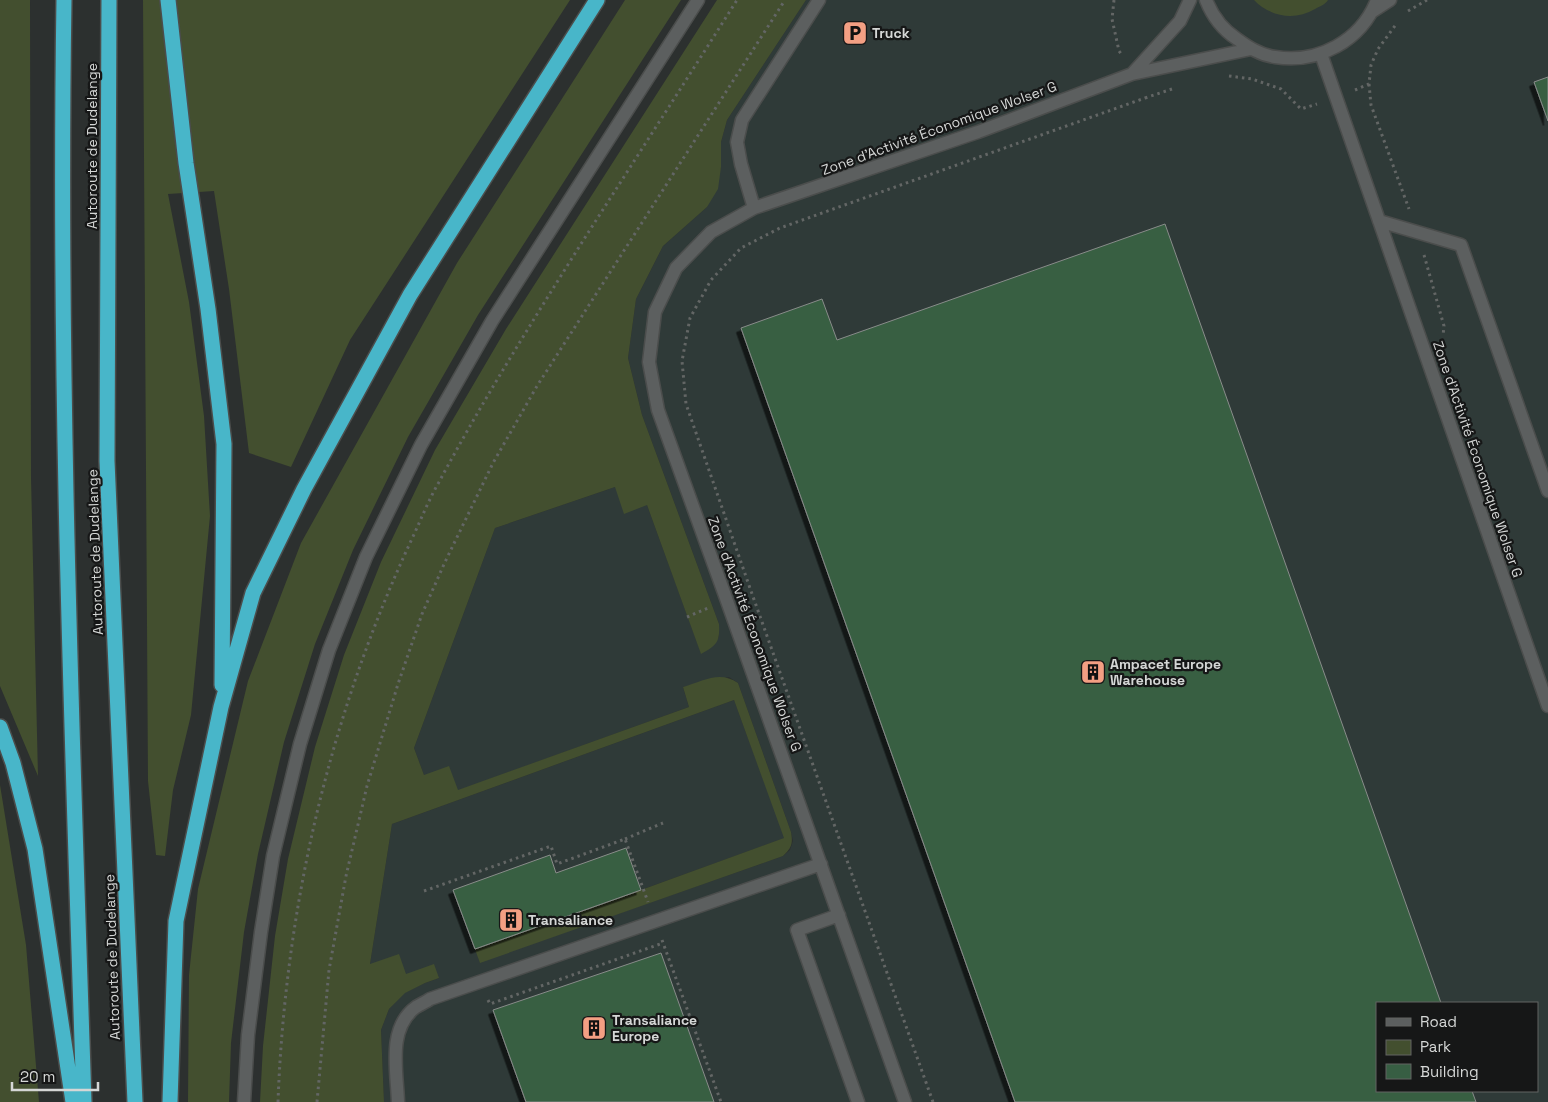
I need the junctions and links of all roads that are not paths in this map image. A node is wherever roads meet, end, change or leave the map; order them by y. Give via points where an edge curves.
1 (64, 0) edge
2 (108, 0) edge
3 (168, 0) edge
4 (597, 0) edge
5 (698, 0) edge
6 (819, 0) edge
7 (1190, 0) edge
8 (1206, 0) edge
9 (1390, 0) edge
10 (1375, 6) edge
11 (1251, 49) junction
12 (1321, 54) junction
13 (1132, 74) junction
14 (754, 208) junction
15 (1379, 221) junction
16 (1548, 491) edge
17 (1548, 706) edge
18 (221, 707) junction
19 (0, 727) edge
20 (821, 864) junction
21 (839, 915) junction
22 (72, 1102) edge
23 (84, 1102) edge
24 (135, 1102) edge
25 (170, 1102) edge
26 (244, 1102) edge
27 (398, 1102) edge
28 (858, 1102) edge
29 (905, 1102) edge

1 - 23 highway, Autoroute de Dudelange via 62,269
2 - 24 highway, Autoroute de Dudelange via 107,461
3 - 18 highway via 186,163 224,444
4 - 18 highway via 410,295 304,490 253,593
5 - 26 main road via 492,321 421,445 366,557 329,650 300,744 273,856 248,1034
6 - 14 main road via 742,120 737,142
7 - 13 main road, Zone d'Activité Économique Wolser G via 1180,21
8 - 11 main road via 1227,32
9 - 10 main road
10 - 12 main road via 1359,30 1342,44
11 - 12 main road via 1274,57 1298,58
11 - 13 main road, Zone d'Activité Économique Wolser G
12 - 15 main road, Zone d'Activité Économique Wolser G
13 - 14 main road, Zone d'Activité Économique Wolser G via 978,132
14 - 20 main road, Zone d'Activité Économique Wolser G via 711,232 676,268 655,312 649,362 658,410
15 - 16 main road via 1461,245
15 - 17 main road, Zone d'Activité Économique Wolser G
18 - 25 highway via 176,921
19 - 22 highway via 13,763 35,849
20 - 21 main road, Zone d'Activité Économique Wolser G
20 - 27 main road via 430,999 416,1007 404,1020 397,1035
21 - 28 main road via 797,930
21 - 29 main road, Zone d'Activité Économique Wolser G

